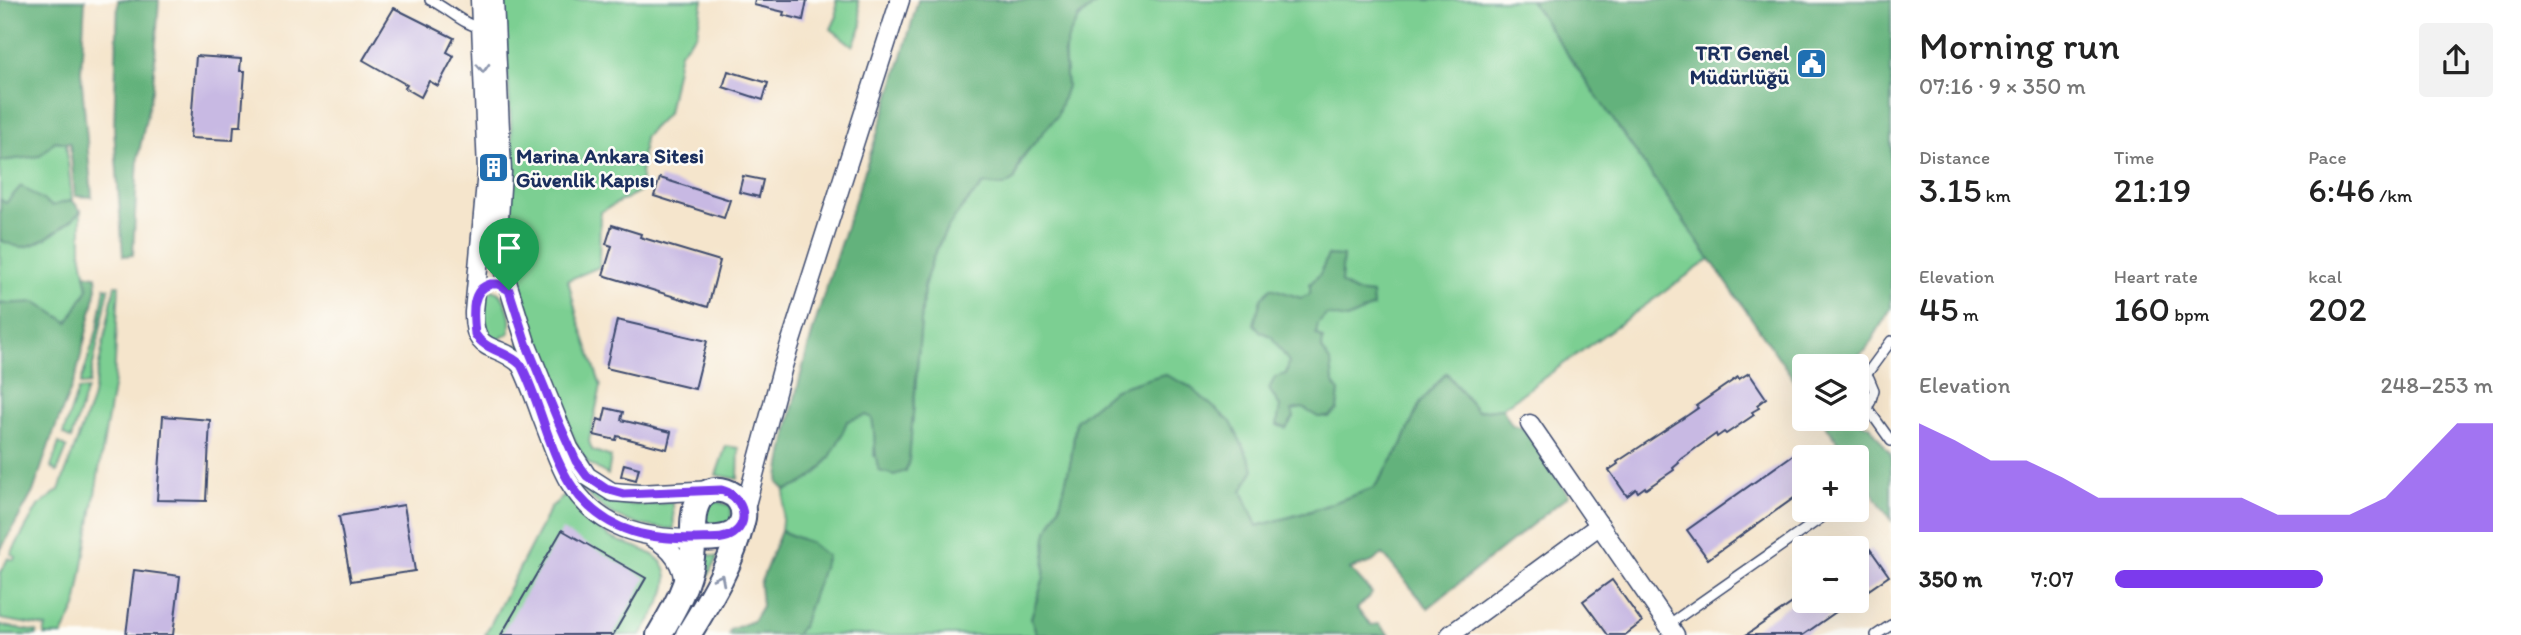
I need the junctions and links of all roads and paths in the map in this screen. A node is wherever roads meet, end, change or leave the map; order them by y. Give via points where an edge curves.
1 (430, 0) edge
2 (480, 0) edge
3 (494, 0) edge
4 (900, 0) edge
5 (489, 28) junction
6 (509, 290) junction
7 (476, 294) junction
8 (520, 324) junction
9 (1891, 341) edge
10 (494, 349) junction
11 (1869, 364) edge
12 (1869, 380) edge
13 (1869, 401) edge
14 (1869, 417) edge
15 (1530, 424) dead end
16 (1891, 441) edge
17 (755, 474) junction
18 (717, 490) junction
19 (743, 518) junction
20 (1817, 522) edge
21 (1600, 525) junction
22 (653, 538) junction
23 (694, 539) junction
24 (684, 592) junction
25 (1891, 625) edge
26 (1672, 630) edge
27 (659, 635) edge
28 (688, 635) edge
29 (1450, 635) edge
30 (1876, 635) edge

1 - 5 lane via 468,24
2 - 5 street
3 - 5 street
4 - 17 street via 783,366
5 - 6 street via 501,125 496,239
5 -> 7 street via 487,171
6 - 7 street via 491,284
6 - 8 street
7 - 10 street via 475,334
8 - 10 street via 509,344
8 - 18 street via 569,448 590,479 624,494
9 - 11 lane
10 - 22 street via 521,365 567,479 582,499 611,522
12 - 13 lane via 1874,390
14 - 16 lane
15 - 21 street
17 - 18 street via 745,485
17 - 19 street
18 - 19 street via 738,499
18 - 23 street via 704,494 696,505
19 - 23 street via 730,535
28 -> 19 street via 720,580
20 - 26 lane
21 - 26 street
21 - 29 street
22 - 23 street
22 - 24 street via 677,559
23 - 24 street
24 - 27 street
25 - 30 lane

